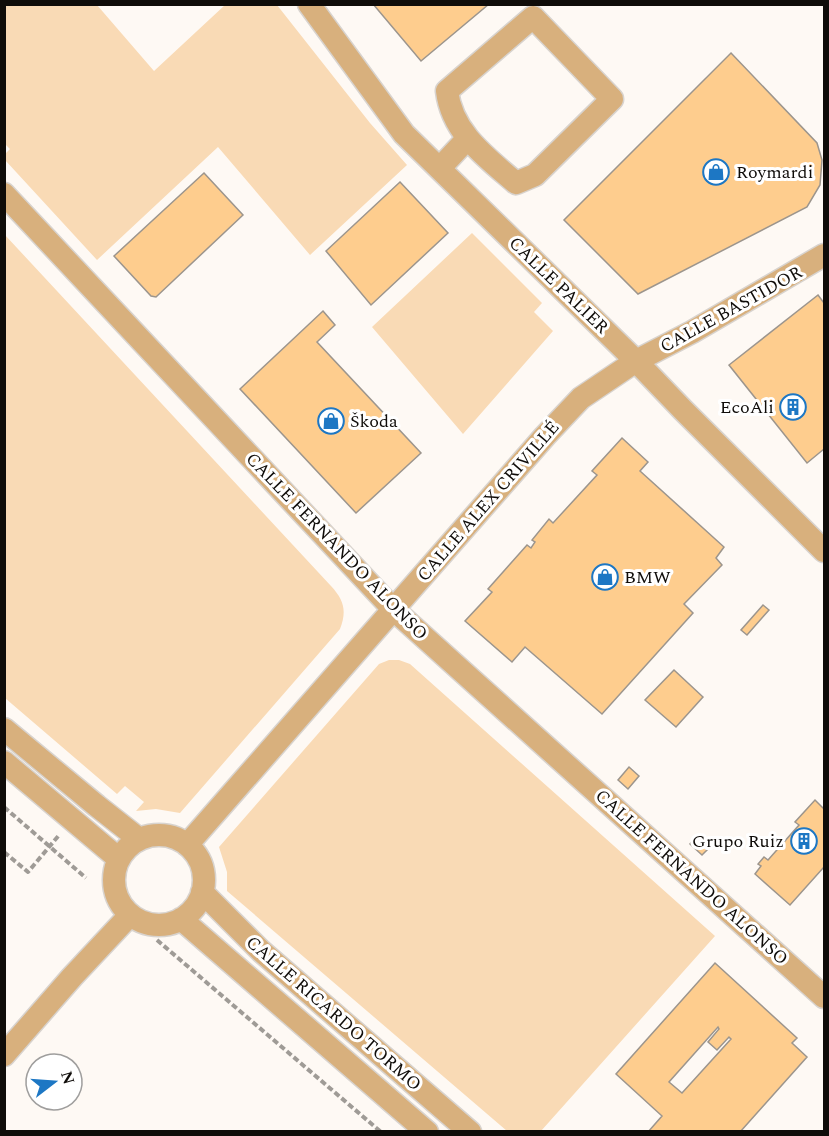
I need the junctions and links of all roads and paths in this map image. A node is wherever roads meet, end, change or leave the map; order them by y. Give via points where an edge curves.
1 (309, 4) edge
2 (467, 139) junction
3 (440, 168) junction
4 (4, 194) edge
5 (825, 255) edge
6 (636, 361) junction
7 (825, 551) edge
8 (393, 609) junction
9 (4, 729) edge
10 (4, 762) edge
11 (4, 807) edge
12 (72, 820) junction
13 (139, 839) junction
14 (187, 845) junction
15 (50, 847) junction
16 (4, 852) edge
17 (119, 859) junction
18 (86, 878) dead end
19 (202, 892) junction
20 (130, 915) junction
21 (181, 919) junction
22 (157, 940) dead end
23 (825, 996) edge
24 (4, 1055) edge
25 (381, 1131) edge
26 (427, 1131) edge
27 (470, 1131) edge

1 - 3 street, CALLE PALIER via 404,134
2 - 2 street via 516,183 535,175 612,99 533,16 447,91 449,104
2 - 3 street
3 - 6 street, CALLE PALIER
4 - 8 street, CALLE FERNANDO ALONSO
5 - 6 street, CALLE BASTIDOR
6 - 7 street, CALLE PALIER
6 - 8 street, CALLE ALEX CRIVILLÉ via 581,398
8 - 14 street, CALLE ALEX CRIVILLÉ
8 - 23 street, CALLE FERNANDO ALONSO
9 - 13 street
10 - 12 street
11 - 15 path
12 - 15 path
12 - 17 street
13 - 14 street via 164,835
13 - 17 street
14 - 19 street via 202,866
15 - 16 path via 28,872
15 - 18 path
17 - 20 street via 115,889
19 - 21 street via 198,903
19 - 27 street, CALLE RICARDO TORMO via 261,951
20 - 21 street via 155,925
20 - 24 street
21 - 26 street, CALLE RICARDO TORMO
22 - 25 path

